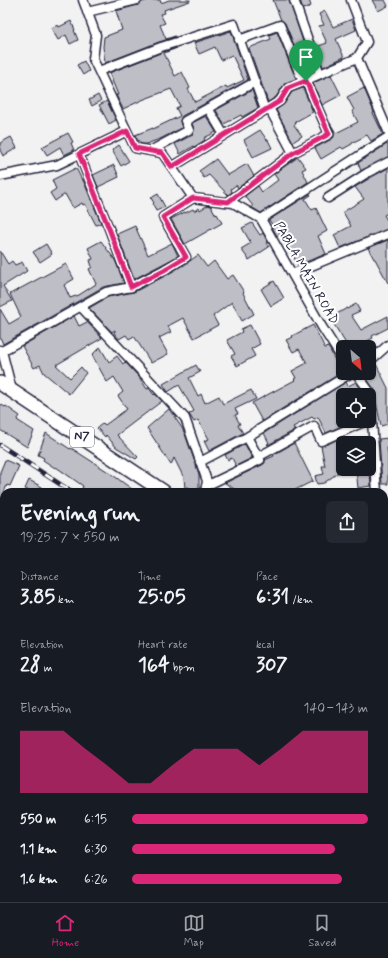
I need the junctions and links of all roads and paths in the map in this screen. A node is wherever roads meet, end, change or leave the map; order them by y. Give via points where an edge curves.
1 (83, 0) edge
2 (137, 0) edge
3 (294, 0) edge
4 (351, 0) edge
5 (87, 12) junction
6 (240, 40) junction
7 (357, 58) junction
8 (99, 71) junction
9 (320, 74) junction
10 (304, 81) junction
11 (255, 82) junction
12 (208, 108) junction
13 (267, 109) junction
14 (127, 131) junction
15 (388, 131) edge
16 (224, 136) junction
17 (388, 137) edge
18 (150, 151) junction
19 (293, 153) junction
20 (79, 154) junction
21 (388, 162) edge
22 (172, 167) junction
23 (0, 176) edge
24 (193, 198) junction
25 (328, 198) dead end
26 (228, 202) junction
27 (261, 219) junction
28 (388, 234) edge
29 (292, 274) junction
30 (131, 287) junction
31 (81, 307) junction
32 (388, 345) edge
33 (336, 349) edge
34 (1, 350) edge
35 (376, 356) edge
36 (340, 380) edge
37 (0, 383) edge
38 (12, 390) junction
39 (351, 428) edge
40 (370, 428) edge
41 (247, 437) junction
42 (258, 457) junction
43 (200, 462) junction
44 (158, 488) edge
45 (206, 488) edge
46 (208, 488) edge
47 (377, 488) edge

1 - 5 street
2 - 5 street
3 - 9 street
4 - 7 street via 367,42
5 - 8 street via 96,35 94,59
6 - 8 street via 234,24 161,47
6 - 10 street via 280,25
6 - 11 street
7 - 9 street
7 - 15 street
8 - 14 street
9 - 10 street
10 - 13 street via 288,88 280,101
10 - 19 street via 329,134
11 - 12 street
11 - 13 street
12 - 16 street
12 - 18 street via 185,121 189,130
13 - 16 street
13 - 19 street
14 - 18 street via 135,148
14 - 20 street
16 - 22 street
17 - 27 street
18 - 22 street via 162,153
19 - 26 street
20 - 23 street via 57,165
20 - 30 street
21 - 25 street
22 - 24 street
24 - 26 street, PABLA MAIN ROAD
24 - 30 street via 163,217 186,257
26 - 27 street, PABLA MAIN ROAD
27 - 29 street, PABLA MAIN ROAD
28 - 29 street
29 - 33 street, PABLA MAIN ROAD
30 - 31 street via 106,292
31 - 34 street
31 - 43 street via 185,418
32 - 35 street
34 - 38 street
36 - 41 street
37 - 38 highway, N7
38 - 44 highway, N7
39 - 42 street via 321,441 314,426
40 - 47 street
41 - 42 street
41 - 43 street
42 - 46 street via 260,460
43 - 45 street via 207,481

